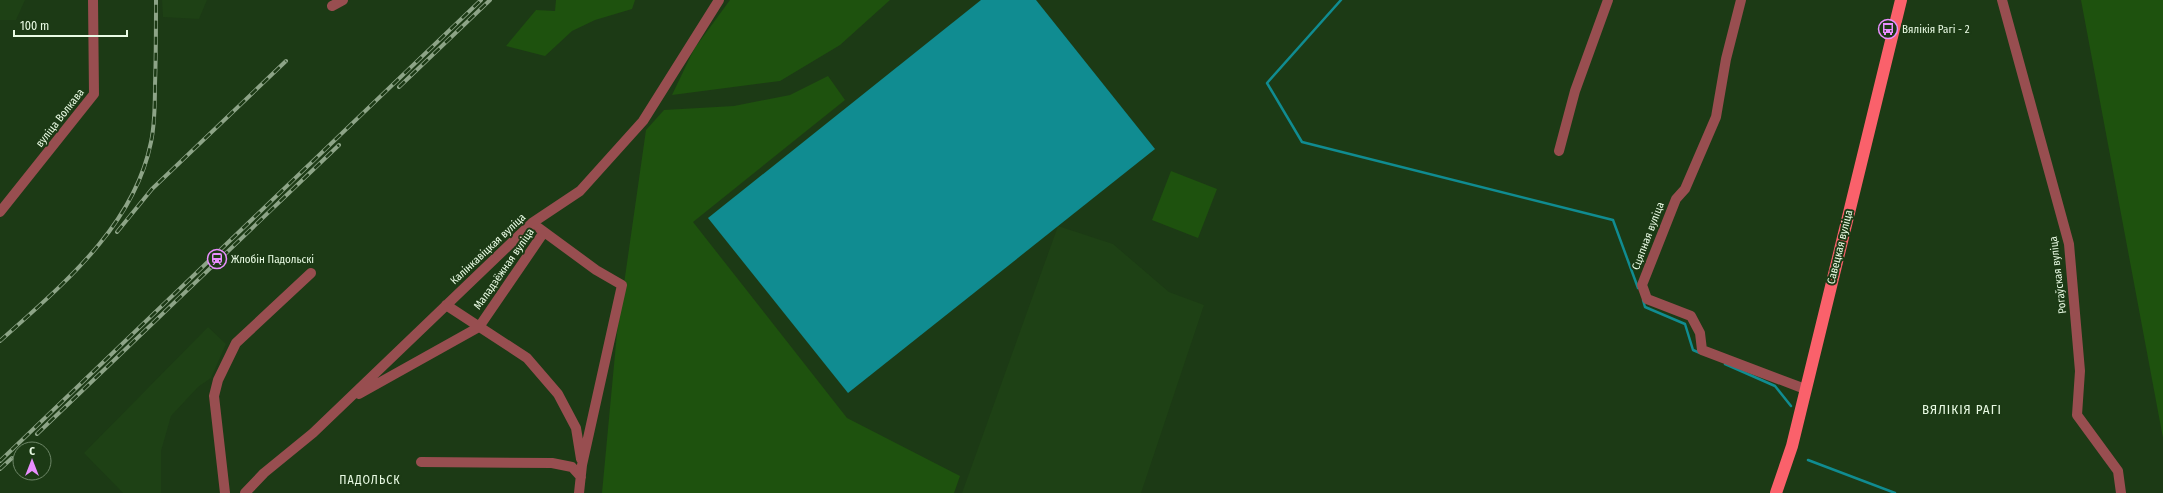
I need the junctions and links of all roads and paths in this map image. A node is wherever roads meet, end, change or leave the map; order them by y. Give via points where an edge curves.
1 (94, 0) edge
2 (342, 0) edge
3 (719, 0) edge
4 (1608, 0) edge
5 (1742, 0) edge
6 (1900, 0) edge
7 (2002, 0) edge
8 (332, 6) dead end
9 (1559, 151) dead end
10 (0, 212) edge
11 (532, 223) junction
12 (544, 232) junction
13 (311, 273) dead end
14 (446, 305) junction
15 (479, 327) junction
16 (1805, 389) junction
17 (346, 402) junction
18 (421, 462) dead end
19 (582, 465) junction
20 (581, 477) junction
21 (225, 493) edge
22 (245, 493) edge
23 (579, 493) edge
24 (1776, 493) edge
25 (2121, 493) edge

1 - 10 street, вуліца Волкава via 94,94
2 - 8 street
3 - 11 street, Калінкавіцкая вуліца via 643,121 580,191
4 - 9 street via 1575,91
5 - 16 street, Сцяпная вуліца via 1726,59 1716,117 1685,189 1676,199 1642,285 1647,299 1691,316 1700,333 1702,350
6 - 16 main road, Савецкая вуліца
7 - 25 street, Рогаўская вуліца via 2069,244 2080,371 2077,416 2118,471
11 - 12 street
11 - 14 street, Калінкавіцкая вуліца
12 - 15 street, Маладзёжная вуліца
12 - 19 street, Маладзёжная вуліца via 596,270 622,285
13 - 21 street via 236,343 218,380 214,396
14 - 15 street
14 - 17 street, Калінкавіцкая вуліца
15 - 17 street, Маладзёжная вуліца
15 - 19 street via 527,358 558,394 576,428
16 - 24 main road, Савецкая вуліца via 1792,446
17 - 22 street, Калінкавіцкая вуліца via 264,473
18 - 20 street via 552,463 572,467
19 - 20 street, Маладзёжная вуліца
20 - 23 street, Маладзёжная вуліца

